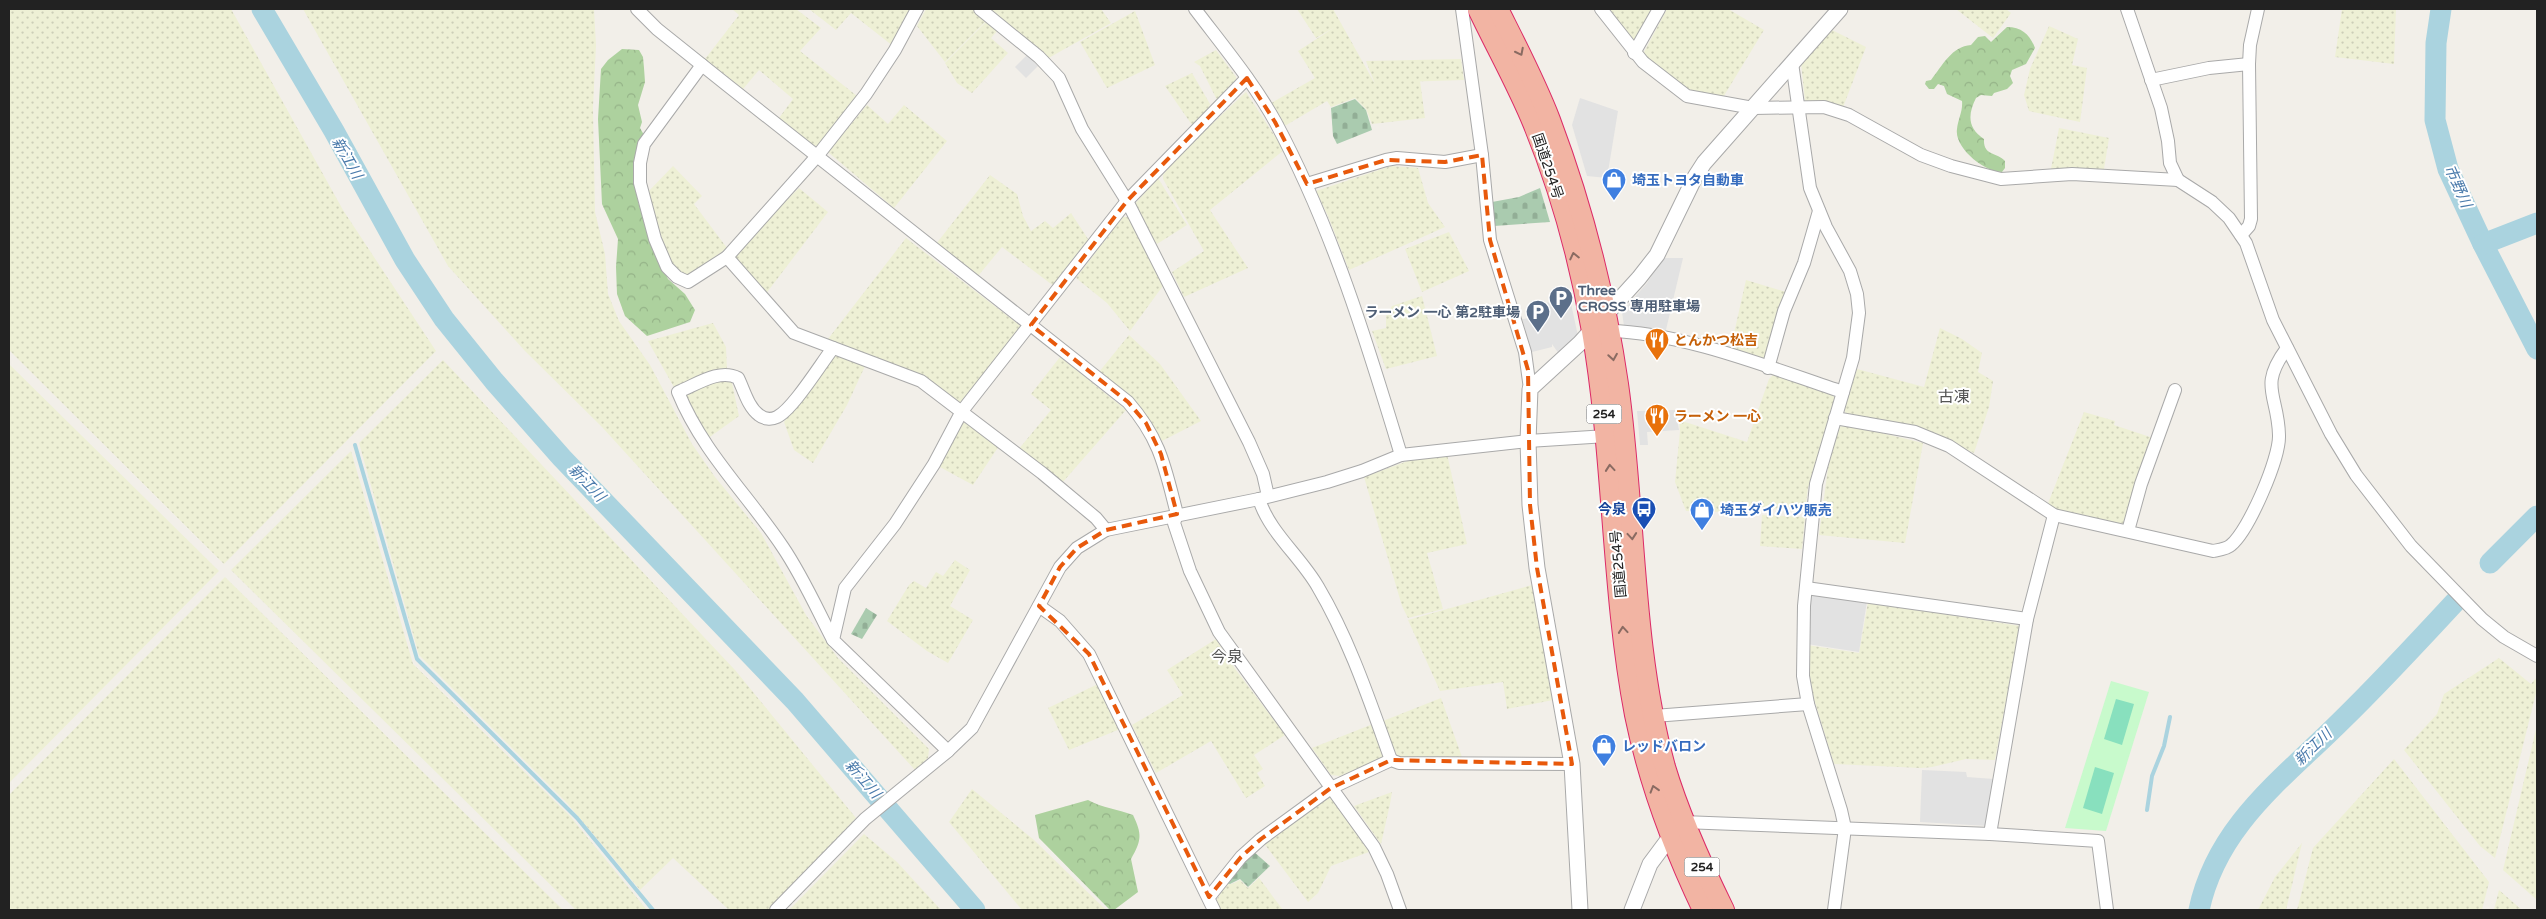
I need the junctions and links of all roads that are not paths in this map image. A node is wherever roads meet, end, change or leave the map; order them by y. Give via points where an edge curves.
1 (637, 9) edge
2 (917, 9) edge
3 (980, 9) edge
4 (1195, 9) edge
5 (1462, 9) edge
6 (1478, 9) edge
7 (1498, 9) edge
8 (1601, 9) edge
9 (1659, 9) edge
10 (1840, 9) edge
11 (2127, 9) edge
12 (2258, 9) edge
13 (1634, 52) junction
14 (1792, 63) junction
15 (2249, 64) junction
16 (702, 65) junction
17 (1247, 78) junction
18 (2152, 80) junction
19 (1800, 106) junction
20 (1753, 108) junction
21 (818, 155) junction
22 (1482, 155) junction
23 (2178, 180) junction
24 (1307, 184) junction
25 (1127, 201) junction
26 (1819, 211) junction
27 (2241, 235) junction
28 (727, 256) junction
29 (1031, 325) junction
30 (1602, 325) junction
31 (833, 348) junction
32 (2287, 348) junction
33 (1768, 368) junction
34 (1530, 389) junction
35 (2175, 390) dead end
36 (1843, 392) junction
37 (962, 411) junction
38 (1835, 418) junction
39 (1607, 436) junction
40 (1528, 441) junction
41 (1401, 455) junction
42 (1264, 497) junction
43 (1176, 514) junction
44 (2054, 515) junction
45 (1106, 530) junction
46 (2128, 531) junction
47 (1806, 588) junction
48 (1040, 606) junction
49 (2027, 619) junction
50 (833, 640) junction
51 (2537, 656) edge
52 (1808, 704) junction
53 (1654, 716) junction
54 (948, 751) junction
55 (1391, 760) junction
56 (1572, 764) junction
57 (1331, 788) junction
58 (1676, 828) junction
59 (1845, 828) junction
60 (1990, 834) junction
61 (1209, 897) junction
62 (776, 910) edge
63 (1214, 910) edge
64 (1400, 910) edge
65 (1580, 910) edge
66 (1632, 910) edge
67 (1702, 910) edge
68 (1724, 910) edge
69 (1834, 910) edge
70 (2107, 910) edge

1 - 16 street
2 - 21 street via 866,94
3 - 25 street via 1039,57 1059,78 1082,129
4 - 17 street
5 - 22 street
30 -> 6 highway, 国道254号 / 254 via 1546,161 1506,62
7 -> 30 highway, 国道254号 / 254 via 1523,57 1561,152 1587,236
8 - 13 street
9 - 13 street
10 - 14 street
11 - 18 street
12 - 15 street
13 - 20 street via 1687,96
14 - 19 street
14 - 20 street
15 - 18 street via 2209,68
15 - 27 street via 2251,219
16 - 21 street
16 - 28 street via 644,144 640,184 655,239 667,267 677,277 688,282
17 - 24 street via 1275,122
17 - 25 street
18 - 23 street via 2168,141 2170,163
19 - 20 street
19 - 23 street via 1848,115 1921,155 1950,166 2001,178 2072,174
19 - 26 street via 1810,188
20 - 30 street via 1695,177 1657,255
21 - 28 street
21 - 29 street
22 - 24 street via 1445,162 1397,158
22 - 34 street via 1490,240 1525,352
23 - 27 street via 2221,208
24 - 41 street via 1344,276
25 - 29 street
25 - 42 street via 1249,442 1263,474
26 - 33 street
26 - 36 street via 1850,271 1857,294 1857,332
27 - 32 street
28 - 31 street via 794,333
29 - 37 street
29 - 43 street via 1128,402 1146,423 1161,454
30 - 33 street via 1706,348
30 - 34 street
30 - 39 highway, 国道254号 / 254
30 -> 53 highway, 国道254号 / 254 via 1622,417 1637,603
31 - 37 street via 907,374
31 - 50 street via 786,410 775,418 766,419 758,415 734,376 715,376 678,392 705,444 783,547
32 - 46 street via 2272,375 2271,390 2279,434 2277,451 2256,507 2230,546 2213,551
32 - 51 street via 2356,475 2411,546 2482,619 2504,638
33 - 36 street
34 - 40 street
35 - 46 street via 2141,484
36 - 38 street
37 - 45 street via 1096,518
37 - 50 street via 934,464 895,524 845,588
38 - 44 street via 1915,432 1949,446
38 - 47 street via 1816,484
39 - 40 street
58 -> 39 highway, 国道254号 / 254 via 1649,773 1635,716 1627,664
40 - 41 street
40 - 56 street via 1530,506 1537,568
41 - 42 street via 1362,471
42 - 43 street
42 - 55 street via 1262,508 1319,588 1364,687
43 - 45 street
43 - 57 street via 1174,523 1190,571 1219,632
44 - 46 street
44 - 49 street
45 - 48 street via 1077,548 1060,567
47 - 49 street
47 - 52 street via 1802,652
48 - 54 street via 972,728
48 - 61 street via 1060,621 1089,654
49 - 60 street
50 - 54 street
52 - 53 street
52 - 59 street
53 - 58 highway, 国道254号 / 254
54 - 62 street via 870,815
55 - 56 street via 1399,763
55 - 57 street
56 - 65 street
57 - 61 street via 1250,848
57 - 64 street via 1374,847
58 - 59 street
58 - 66 street via 1647,871
58 - 67 highway, 254
58 - 68 highway, 254
59 - 60 street
59 - 69 street
60 - 70 street via 2098,841
61 - 63 street

